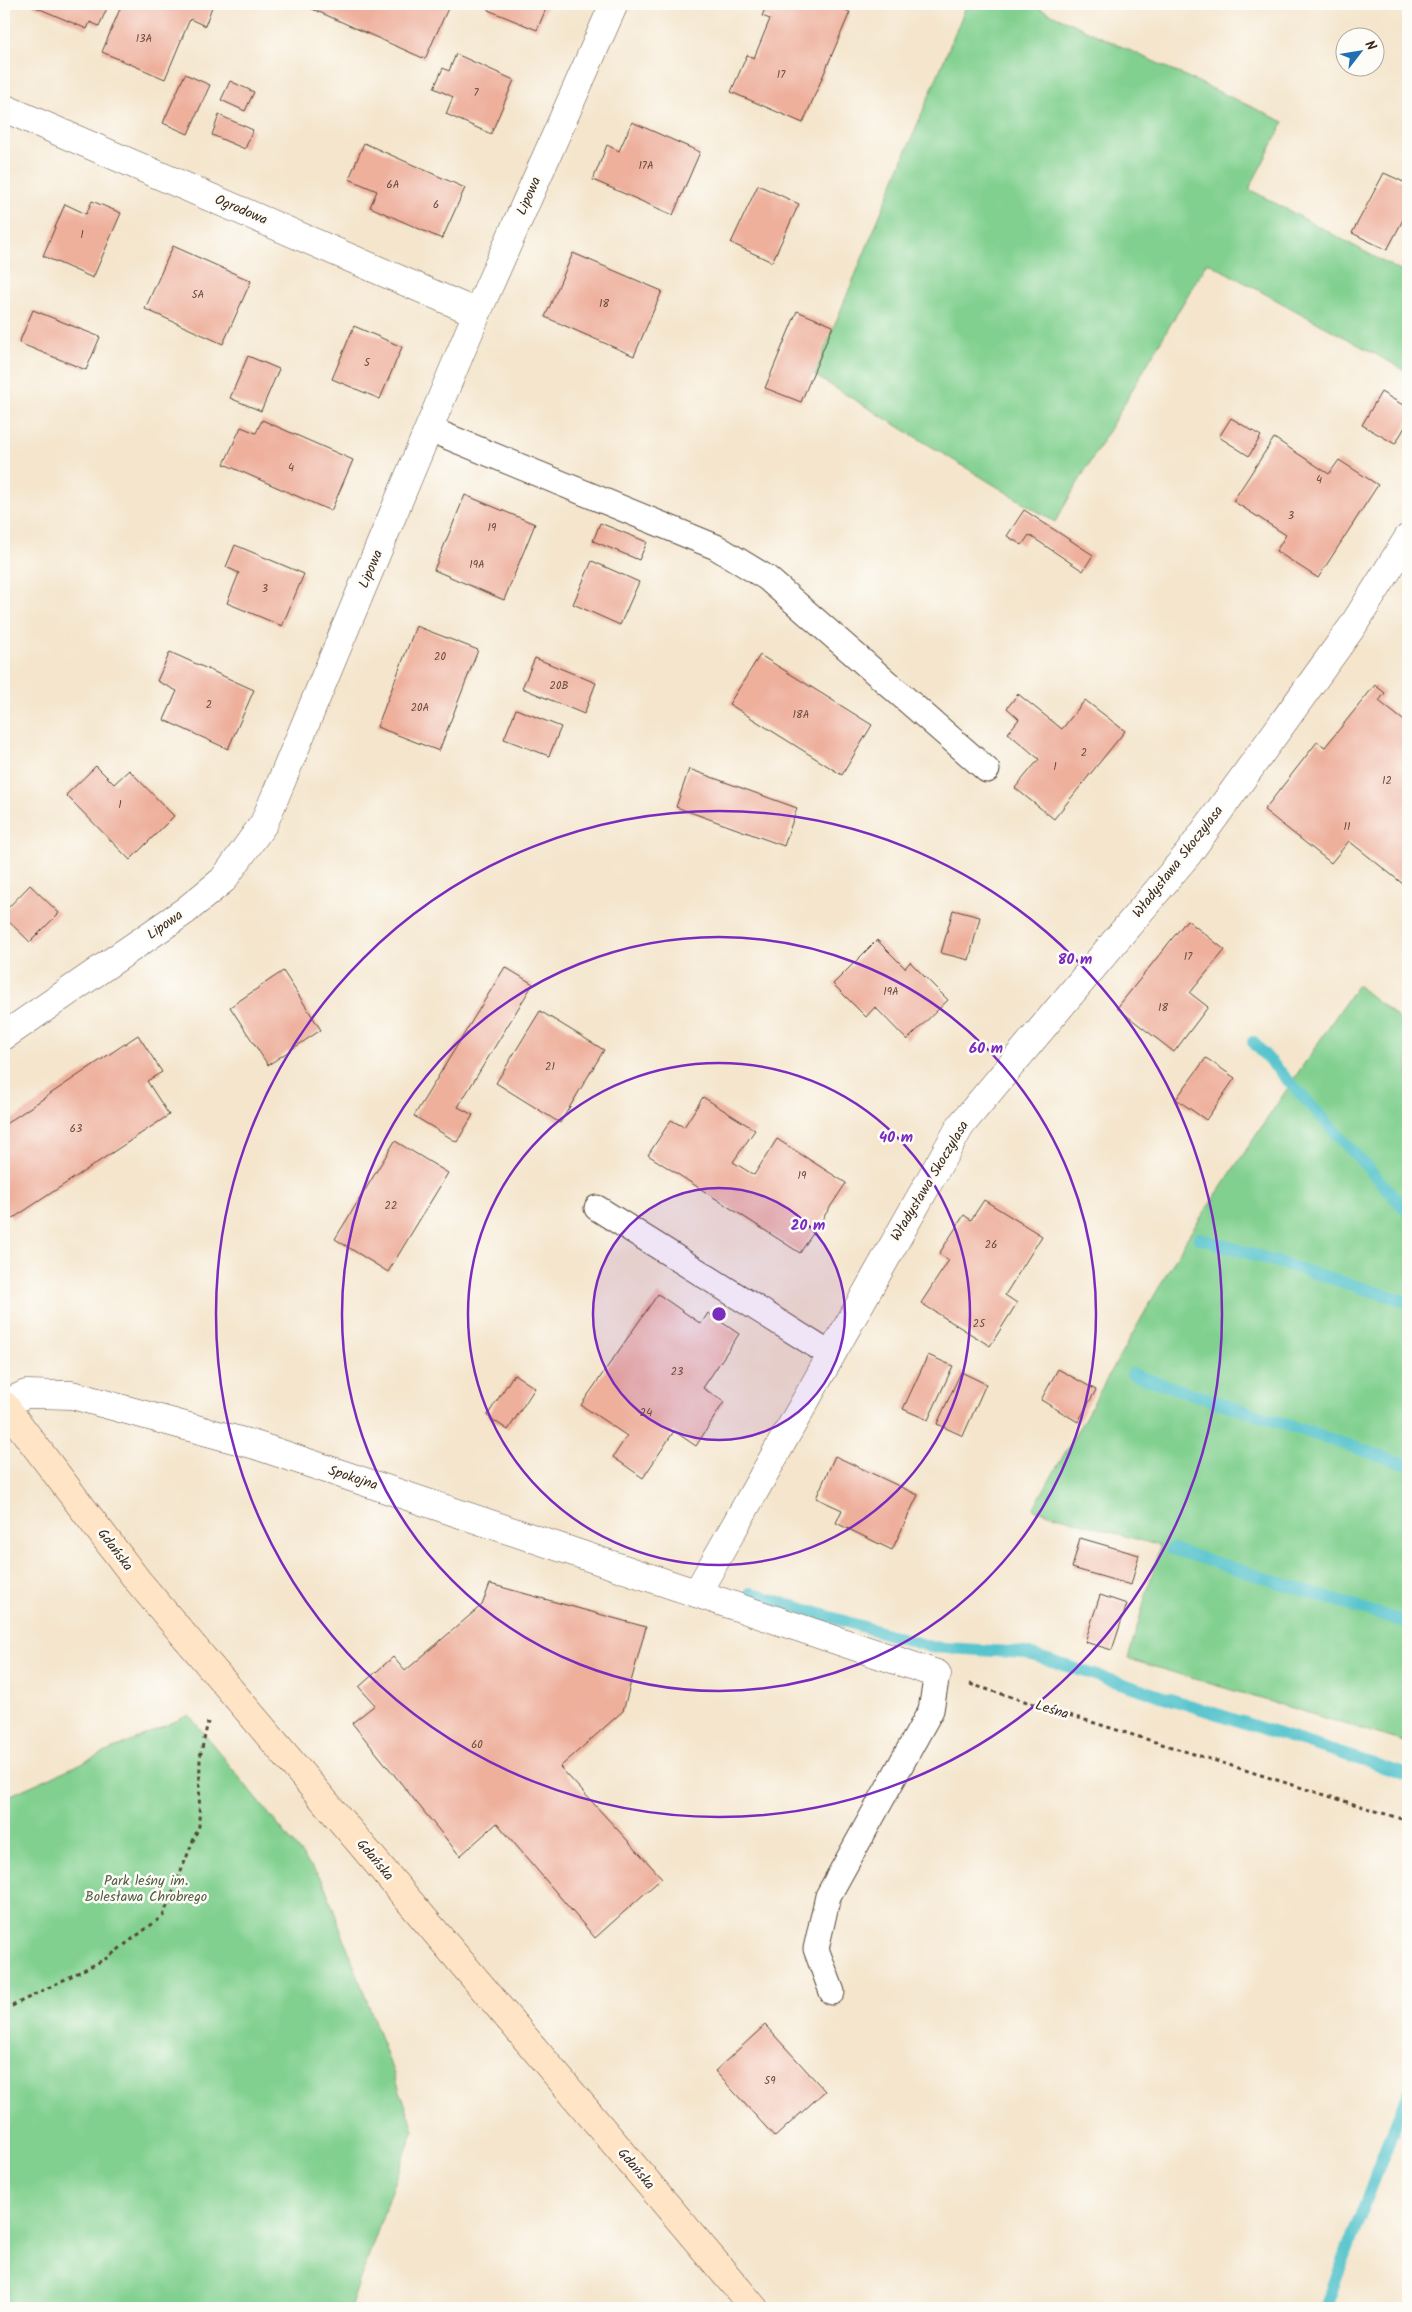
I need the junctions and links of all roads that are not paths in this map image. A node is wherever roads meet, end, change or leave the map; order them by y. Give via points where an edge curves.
1 (614, 4) edge
2 (4, 108) edge
3 (477, 314) junction
4 (429, 429) junction
5 (1408, 538) edge
6 (987, 770) dead end
7 (4, 1036) edge
8 (598, 1208) dead end
9 (830, 1355) junction
10 (4, 1405) edge
11 (697, 1593) junction
12 (937, 1674) joint
13 (832, 1992) dead end
14 (754, 2308) edge

1 - 3 street, Lipowa
2 - 3 street, Ogrodowa
3 - 4 street, Lipowa
4 - 6 lane via 716,547 767,578
4 - 7 street, Lipowa via 264,823 223,880 185,911
5 - 9 street, Władysława Skoczylasa via 1352,627 1188,854 961,1126
8 - 9 lane
9 - 11 street, Władysława Skoczylasa
10 - 11 street, Spokojna via 26,1394 72,1395 256,1446
10 - 14 main road, Gdańska via 138,1581
11 - 12 street
12 - 13 lane via 931,1710 828,1896 816,1949

